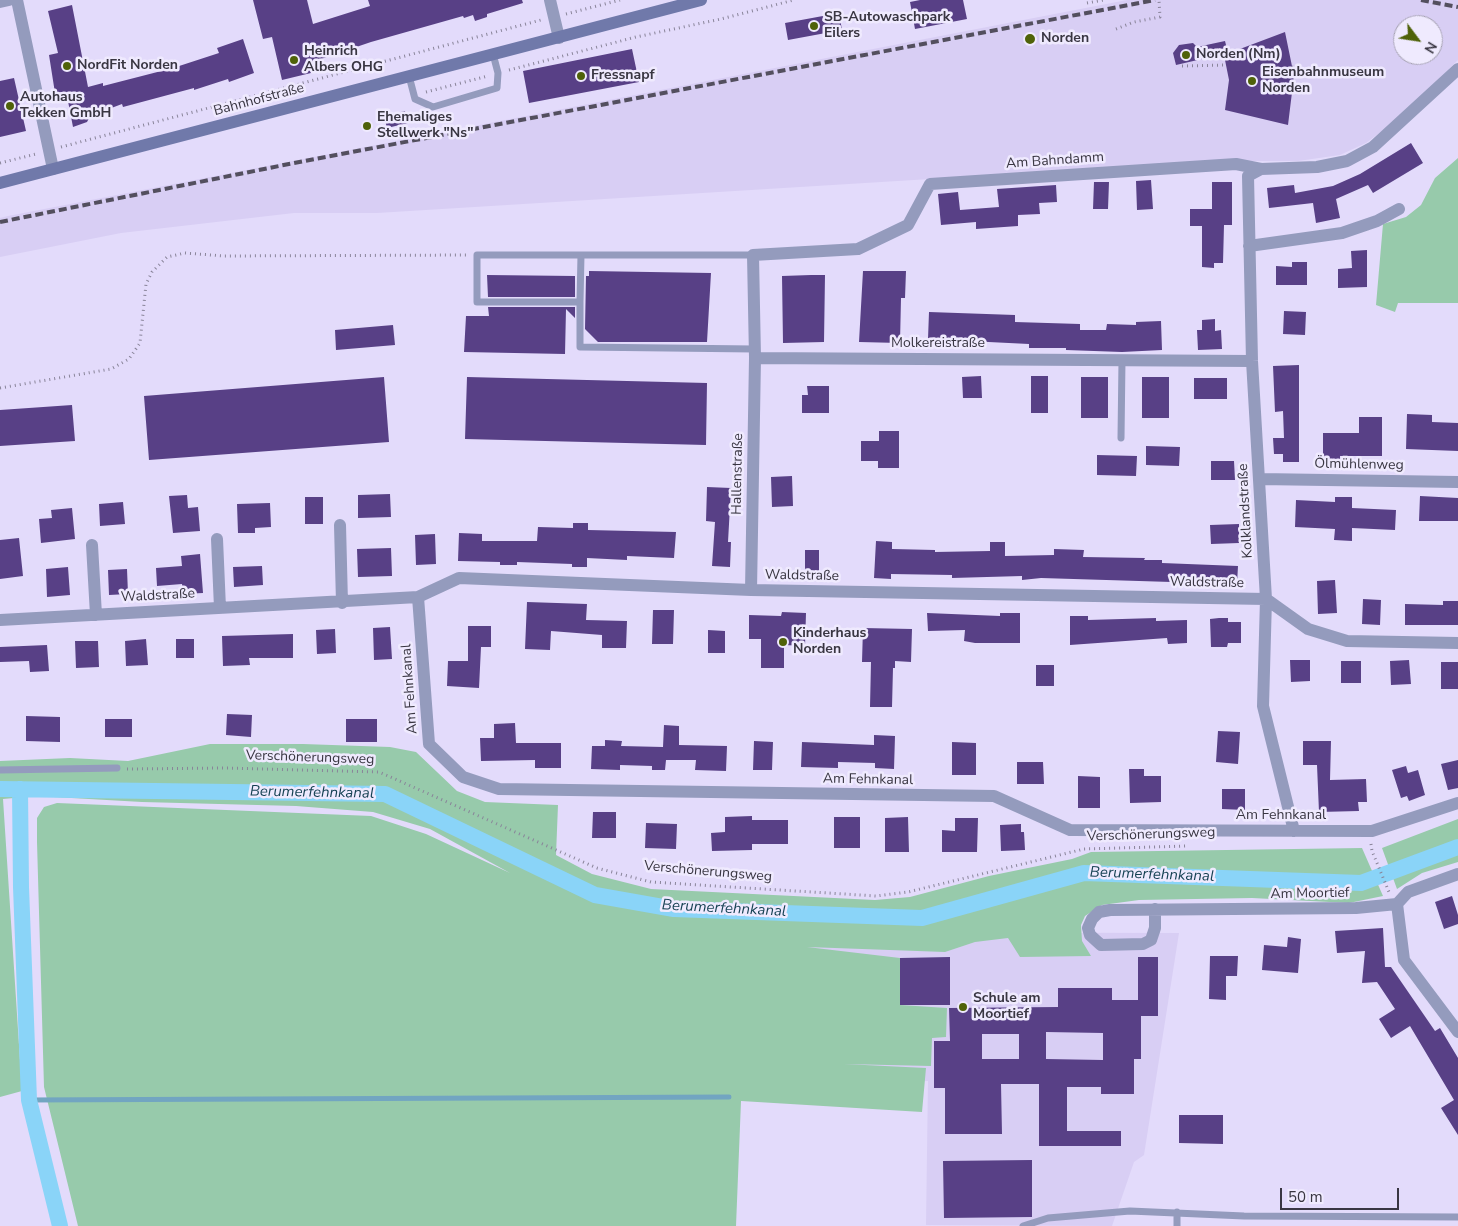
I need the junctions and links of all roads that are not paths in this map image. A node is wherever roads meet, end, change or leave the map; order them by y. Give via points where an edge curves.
1 (9, 0) edge
2 (17, 0) edge
3 (550, 0) edge
4 (701, 0) edge
5 (0, 2) edge
6 (558, 38) junction
7 (493, 54) junction
8 (1458, 69) edge
9 (409, 76) junction
10 (1261, 169) junction
11 (53, 170) junction
12 (0, 183) edge
13 (1398, 210) dead end
14 (1249, 246) junction
15 (581, 255) junction
16 (753, 255) junction
17 (580, 302) junction
18 (754, 354) junction
19 (1122, 360) junction
20 (1252, 361) junction
21 (1122, 438) dead end
22 (1260, 479) junction
23 (1458, 482) edge
24 (340, 525) dead end
25 (217, 539) dead end
26 (92, 545) dead end
27 (751, 590) junction
28 (418, 597) junction
29 (1266, 599) junction
30 (342, 603) junction
31 (220, 608) junction
32 (96, 614) junction
33 (0, 620) edge
34 (1458, 643) edge
35 (117, 768) road end
36 (0, 770) edge
37 (1458, 803) edge
38 (1294, 831) junction
39 (1458, 874) edge
40 (1393, 899) junction
41 (1155, 909) junction
42 (1458, 1032) edge
43 (1177, 1212) junction
44 (1458, 1217) edge
45 (1023, 1226) edge
46 (1177, 1226) edge

1 - 5 street
2 - 11 street
3 - 6 street
4 - 6 main road, Bahnhofstraße
6 - 7 main road, Bahnhofstraße
7 - 9 main road, Bahnhofstraße
7 - 9 lane via 498,73 497,88 433,107 414,99
8 - 10 street, Am Bahndamm via 1373,147 1347,161 1317,167
9 - 11 main road, Bahnhofstraße
10 - 14 street, Kolklandstraße via 1248,176
10 - 16 street, Am Bahndamm via 1236,164 930,184 908,225 858,249
11 - 12 main road, Bahnhofstraße
13 - 14 street via 1342,233
14 - 20 street, Kolklandstraße
15 - 16 lane
15 - 17 lane
15 - 17 lane via 477,255 477,302
16 - 18 street
17 - 18 lane via 580,347
18 - 19 street, Molkereistraße
18 - 27 street, Hallenstraße
19 - 20 street, Molkereistraße
19 - 21 lane
20 - 22 street, Kolklandstraße
22 - 23 street, Ölmühlenweg
22 - 29 street, Kolklandstraße
24 - 30 street
25 - 31 street
26 - 32 street
27 - 28 street, Waldstraße via 459,578
27 - 29 street, Waldstraße
28 - 30 street, Waldstraße
28 - 38 street, Am Fehnkanal via 429,744 463,777 499,789 994,796 1070,830
29 - 34 street via 1308,629 1346,641
29 - 38 street, Kolklandstraße via 1263,706
30 - 31 street, Waldstraße
31 - 32 street, Waldstraße
32 - 33 street, Waldstraße
35 - 36 lane
37 - 38 street, Am Fehnkanal via 1372,831
39 - 40 street
40 - 41 street, Am Moortief via 1356,908
40 - 42 street via 1404,960
41 - 41 street, Am Moortief via 1099,912 1088,928 1090,935 1101,945 1143,944 1151,940
43 - 44 lane via 1244,1216
43 - 45 lane via 1130,1211 1048,1218
43 - 46 lane

